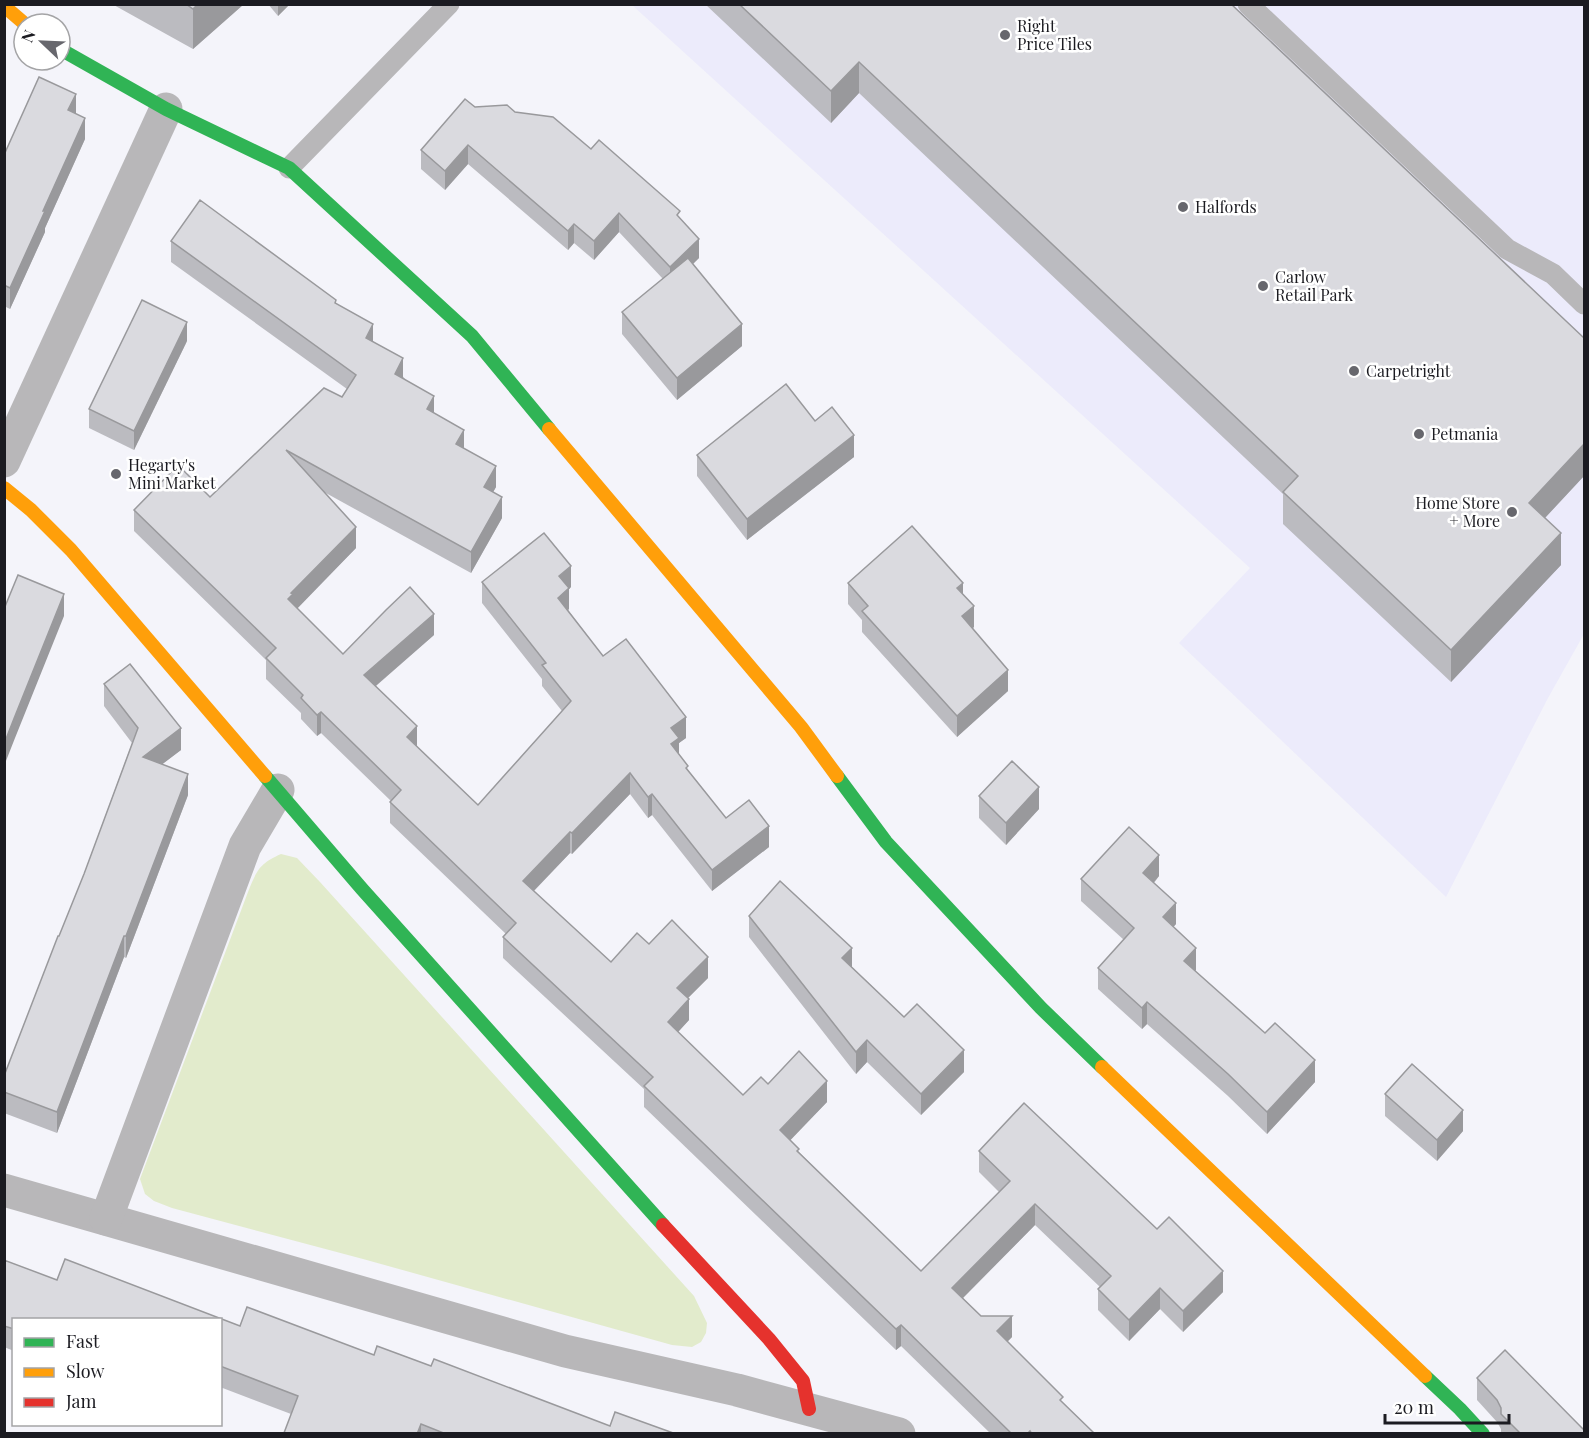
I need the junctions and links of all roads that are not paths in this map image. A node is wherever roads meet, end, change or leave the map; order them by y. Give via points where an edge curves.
1 (449, 4) edge
2 (1248, 4) edge
3 (72, 56) edge
4 (166, 109) junction
5 (289, 168) junction
6 (1584, 304) edge
7 (4, 460) edge
8 (4, 488) edge
9 (278, 790) junction
10 (4, 1190) edge
11 (106, 1219) junction
12 (809, 1409) junction
13 (899, 1434) edge
14 (1484, 1434) edge

1 - 5 lane
2 - 6 lane via 1507,249 1553,274
3 - 4 street
4 - 5 street
4 - 7 street
5 - 14 street via 472,336 801,727 886,842 1041,1008
8 - 9 street via 71,549
9 - 11 street via 245,846
9 - 12 street via 599,1154 769,1339 803,1381
10 - 11 street
11 - 12 street via 565,1351
12 - 13 street

